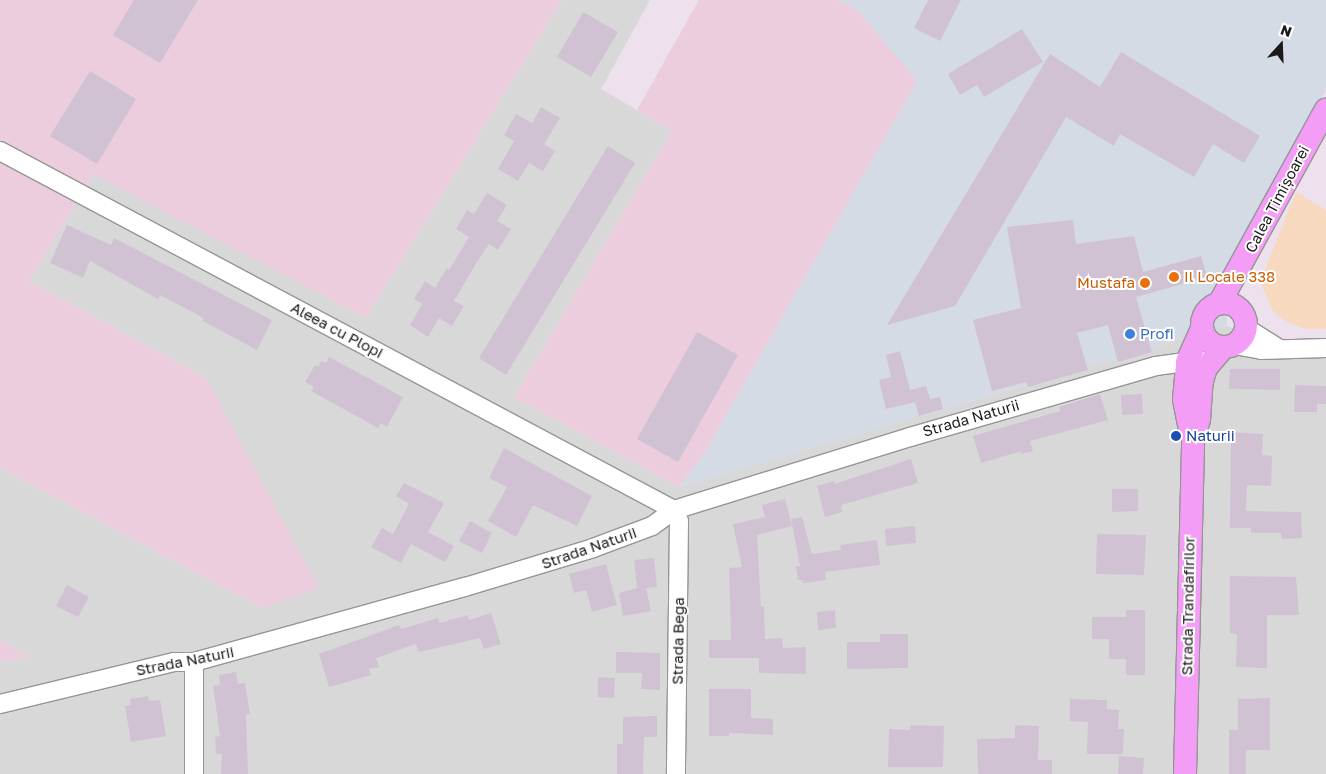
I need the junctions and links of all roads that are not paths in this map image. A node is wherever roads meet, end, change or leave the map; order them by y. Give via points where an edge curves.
1 (1326, 109) edge
2 (0, 151) edge
3 (1202, 325) junction
4 (1229, 332) junction
5 (1326, 348) edge
6 (1178, 362) junction
7 (1193, 438) junction
8 (674, 510) junction
9 (194, 662) junction
10 (0, 704) edge
11 (194, 774) edge
12 (676, 774) edge
13 (1185, 774) edge

1 - 4 main road, Calea Timișoarei via 1243,262
2 - 8 street, Aleea cu Plopi
3 - 4 main road via 1209,342
3 - 4 main road, Strada Trandafirilor via 1207,310
3 - 6 main road, Strada Trandafirilor
4 - 5 street via 1278,348
4 - 6 street, Strada Naturii
4 - 7 main road, Strada Trandafirilor via 1202,381 1199,420
6 - 7 main road, Strada Trandafirilor via 1186,419
6 - 8 street, Strada Naturii via 919,434
7 - 13 main road, Strada Trandafirilor
8 - 9 street, Strada Naturii via 652,526 593,548
8 - 12 street, Strada Bega via 679,521
9 - 10 street, Strada Naturii via 174,662
9 - 11 street

